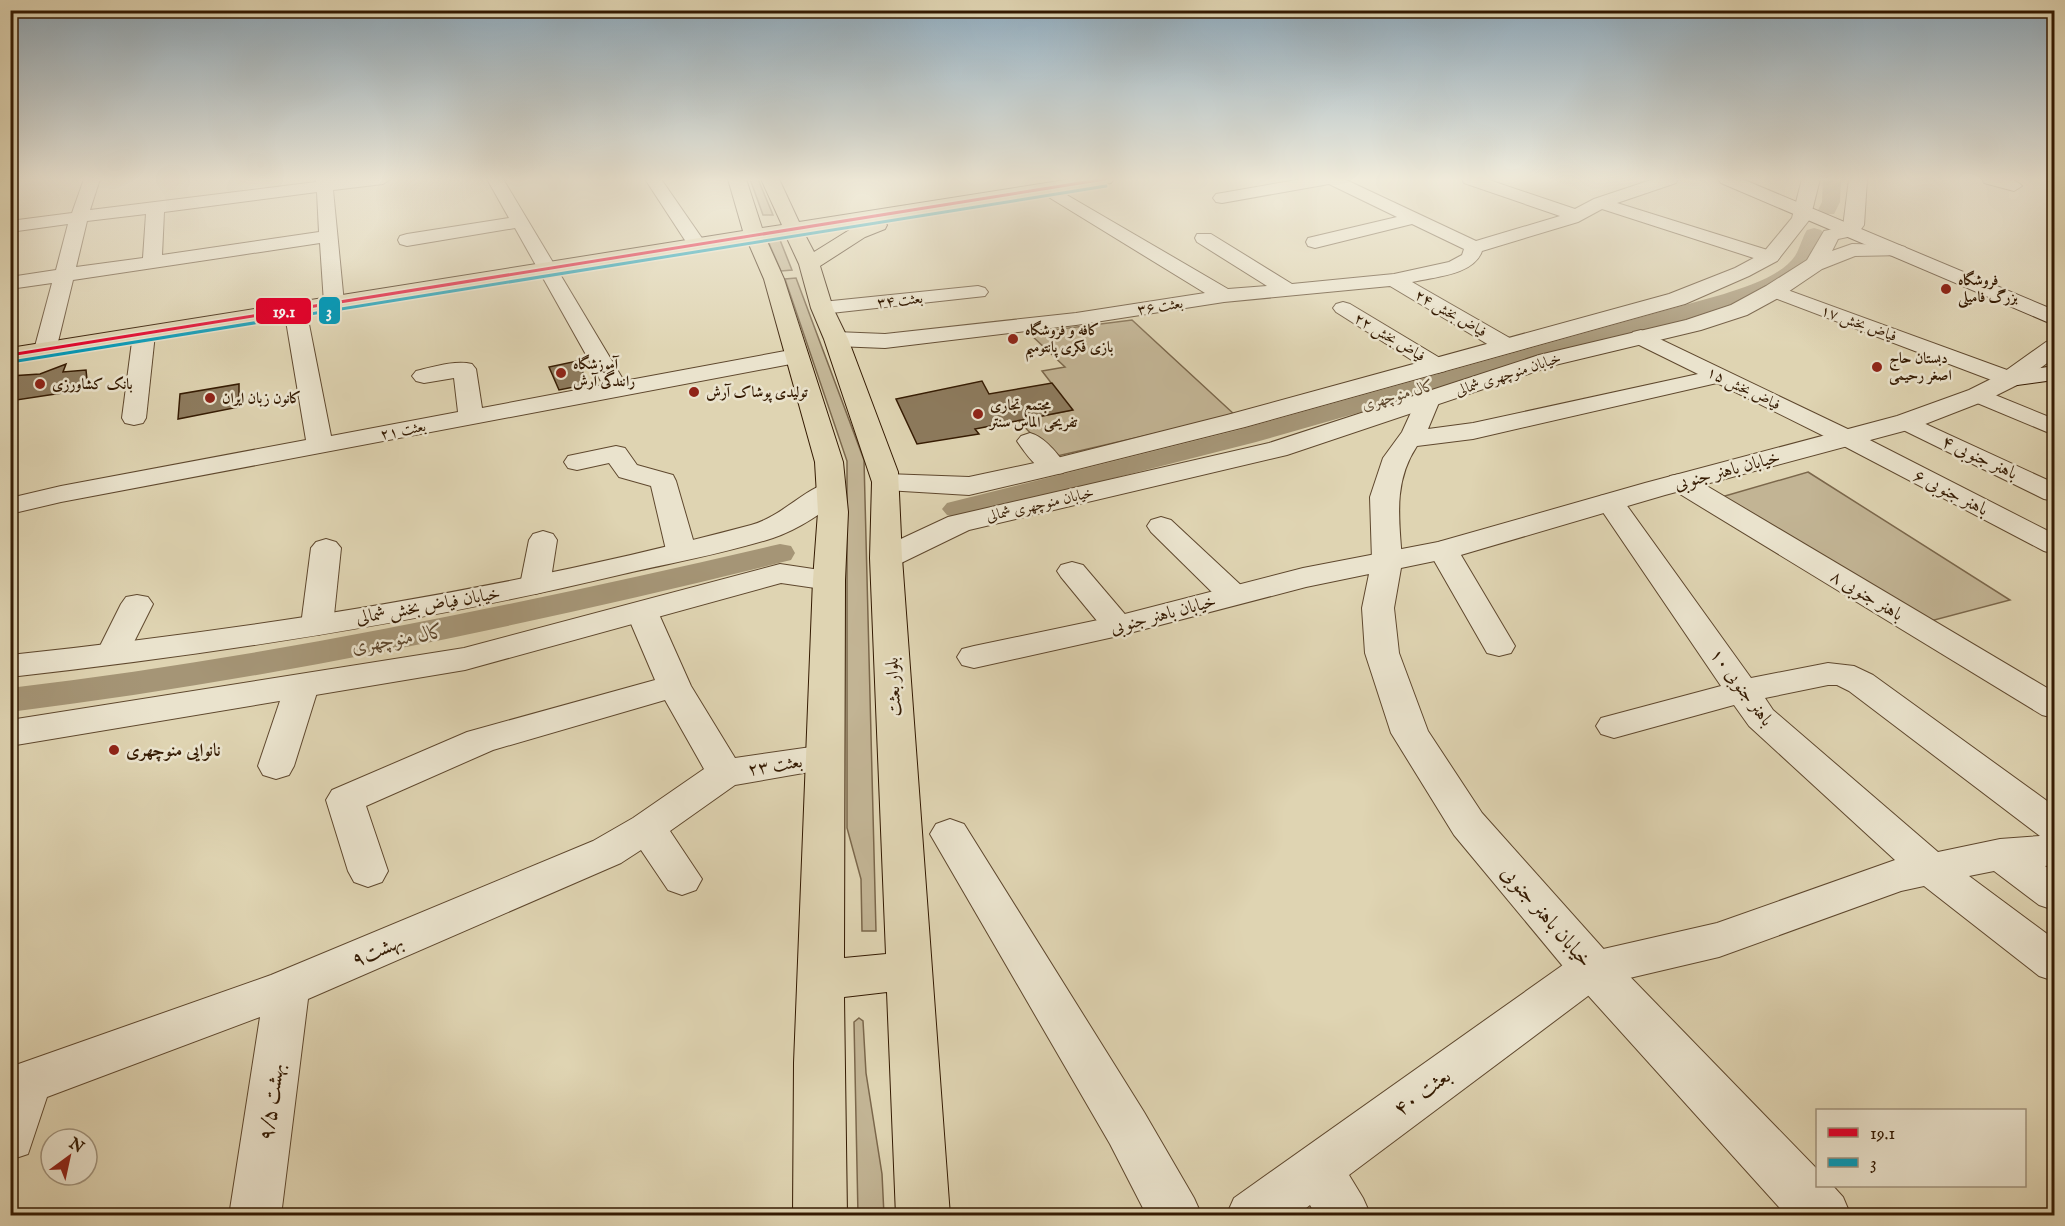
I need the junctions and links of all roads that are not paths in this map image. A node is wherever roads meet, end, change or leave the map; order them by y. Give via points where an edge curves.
1 (74, 236) edge
2 (153, 236) edge
3 (327, 236) edge
4 (328, 236) edge
5 (431, 236) edge
6 (528, 236) edge
7 (692, 236) edge
8 (757, 236) edge
9 (779, 236) edge
10 (801, 236) edge
11 (857, 236) edge
12 (1126, 236) edge
13 (1339, 236) edge
14 (1460, 236) edge
15 (1514, 236) edge
16 (1705, 236) edge
17 (1788, 236) edge
18 (1830, 236) edge
19 (1863, 236) edge
20 (1204, 238) dead end
21 (407, 240) dead end
22 (1315, 242) dead end
23 (697, 244) junction
24 (1481, 245) junction
25 (1898, 251) junction
26 (1508, 252) dead end
27 (1770, 257) junction
28 (764, 258) junction
29 (152, 262) junction
30 (1815, 264) junction
31 (547, 269) junction
32 (63, 275) junction
33 (1394, 280) junction
34 (10, 283) edge
35 (1288, 290) junction
36 (1774, 291) junction
37 (978, 292) dead end
38 (1224, 296) junction
39 (334, 303) junction
40 (824, 308) junction
41 (1343, 308) dead end
42 (295, 309) junction
43 (2055, 318) edge
44 (144, 334) junction
45 (1641, 337) junction
46 (1507, 346) junction
47 (2055, 347) edge
48 (45, 350) junction
49 (10, 355) edge
50 (796, 356) junction
51 (1437, 366) junction
52 (2055, 373) edge
53 (1719, 375) junction
54 (424, 376) dead end
55 (2010, 379) junction
56 (617, 389) junction
57 (1978, 395) junction
58 (1428, 400) junction
59 (471, 417) junction
60 (134, 418) dead end
61 (1906, 422) junction
62 (2055, 428) edge
63 (373, 435) junction
64 (1847, 438) junction
65 (1409, 439) junction
66 (1030, 441) dead end
67 (320, 446) junction
68 (376, 461) dead end
69 (576, 462) dead end
70 (1054, 467) junction
71 (886, 482) junction
72 (1680, 482) junction
73 (830, 491) junction
74 (2055, 492) edge
75 (1610, 502) junction
76 (10, 506) edge
77 (1161, 526) dead end
78 (543, 540) dead end
79 (2055, 545) edge
80 (326, 548) dead end
81 (681, 550) junction
82 (1443, 550) junction
83 (886, 558) junction
84 (1387, 560) junction
85 (1072, 571) dead end
86 (829, 580) junction
87 (535, 585) junction
88 (1233, 595) junction
89 (137, 604) dead end
90 (642, 612) junction
91 (317, 625) junction
92 (1118, 626) junction
93 (1499, 646) dead end
94 (112, 654) junction
95 (975, 657) dead end
96 (10, 666) edge
97 (302, 686) junction
98 (674, 686) junction
99 (1743, 691) junction
100 (2055, 707) edge
101 (1614, 726) dead end
102 (10, 733) edge
103 (825, 758) junction
104 (276, 766) dead end
105 (725, 773) junction
106 (2055, 826) edge
107 (647, 828) junction
108 (950, 834) dead end
109 (2055, 850) edge
110 (2000, 854) junction
111 (1931, 869) junction
112 (368, 871) dead end
113 (682, 879) dead end
114 (2055, 894) edge
115 (2055, 963) edge
116 (1592, 968) junction
117 (908, 971) junction
118 (821, 980) junction
119 (287, 988) junction
120 (19, 1086) edge
121 (10, 1137) edge
122 (1317, 1169) junction
123 (255, 1215) edge
124 (820, 1215) edge
125 (923, 1215) edge
126 (1176, 1215) edge
127 (1252, 1215) edge
128 (1345, 1215) edge
129 (1824, 1215) edge

1 - 32 street
2 - 29 street
3 - 29 street
4 - 39 street
5 - 21 street
6 - 31 street
7 - 23 street
8 - 28 main road
9 - 28 main road
10 - 40 main road, بلوار بعثت
11 - 40 main road
12 - 38 street
13 - 22 street
14 - 24 street
15 - 24 street
16 - 27 street
17 - 27 street, خیابان منوچهری شمالی
18 - 30 street, خیابان منوچهری شمالی
19 - 25 street
20 - 35 street
23 - 28 main road via 732,248
23 - 31 main road
24 - 26 street
24 - 33 street, بعثت ۳۶ via 1470,258 1455,266
25 - 30 street via 1852,250
25 - 43 street
27 - 46 street, خیابان منوچهری شمالی via 1677,298
28 - 40 main road
28 - 50 main road
29 - 32 street
30 - 36 street, خیابان منوچهری شمالی
31 - 39 main road
31 - 56 street
32 - 34 street
32 - 48 street
33 - 35 street, بعثت ۳۶
33 - 46 street, فیاض بخش ۲۴
35 - 38 street, بعثت ۳۶
36 - 45 street, خیابان منوچهری شمالی via 1739,310
36 - 55 street, فیاض بخش ۱۷
37 - 40 street, بعثت ۳۴
38 - 40 street, بعثت ۳۶ via 1076,319 885,341
39 - 42 main road
40 - 71 main road, بلوار بعثت
41 - 51 street, فیاض بخش ۲۲
42 - 44 main road
42 - 67 street
44 - 48 main road
44 - 60 street
45 - 53 street, فیاض بخش ۱۵
45 - 58 street, خیابان منوچهری شمالی via 1547,360
46 - 51 street, خیابان منوچهری شمالی
47 - 55 street, خیابان باهنر جنوبی
48 - 49 main road
50 - 56 street, بعثت ۲۱
50 - 73 main road via 829,462
51 - 70 street, خیابان منوچهری شمالی
52 - 55 street
53 - 64 street, فیاض بخش ۱۵
53 - 65 street via 1473,431
54 - 59 street via 464,369
55 - 57 street, خیابان باهنر جنوبی
56 - 59 street, بعثت ۲۱
57 - 61 street, خیابان باهنر جنوبی
57 - 62 street
58 - 65 street
58 - 83 street, خیابان منوچهری شمالی via 1277,449 959,523
59 - 63 street, بعثت ۲۱
61 - 64 street, خیابان باهنر جنوبی
61 - 74 street, باهنر جنوبی ۴
63 - 67 street, بعثت ۲۱
63 - 68 street
64 - 72 street, خیابان باهنر جنوبی
64 - 79 street, باهنر جنوبی ۶
65 - 84 street via 1396,458 1384,497
66 - 70 street
67 - 76 street, بعثت ۲۱
69 - 81 street via 616,454 628,471 663,481
70 - 71 street, خیابان منوچهری شمالی via 969,486
71 - 83 main road, بلوار بعثت
72 - 75 street, خیابان باهنر جنوبی
72 - 100 street, باهنر جنوبی ۸
73 - 81 street, خیابان فیاض بخش شمالی via 796,516 764,531
73 - 86 main road via 833,512
75 - 82 street, خیابان باهنر جنوبی
75 - 99 street, باهنر جنوبی ۱۰
77 - 88 street
78 - 87 street
80 - 91 street
81 - 87 street, خیابان فیاض بخش شمالی
82 - 84 street, خیابان باهنر جنوبی
82 - 93 street
83 - 117 main road, بلوار بعثت
84 - 88 street, خیابان باهنر جنوبی
84 - 116 street, خیابان باهنر جنوبی via 1378,608 1382,653 1410,733 1468,824
85 - 92 street
86 - 90 street via 780,573
86 - 103 main road
87 - 91 street, خیابان فیاض بخش شمالی
88 - 92 street, خیابان باهنر جنوبی
89 - 94 street
90 - 97 street via 465,659
90 - 98 street
91 - 94 street, خیابان فیاض بخش شمالی
92 - 95 street, خیابان باهنر جنوبی
94 - 96 street, خیابان فیاض بخش شمالی
97 - 102 street
97 - 104 street
98 - 105 street
98 - 112 street via 480,741 345,800
99 - 101 street
99 - 106 street via 1842,674 1861,683
99 - 111 street, باهنر جنوبی ۱۰ via 1761,718
103 - 105 street, بعثت ۲۳
103 - 118 main road
105 - 107 street, بهشت۹
107 - 113 street
107 - 119 street, بهشت۹ via 607,852
108 - 126 street
109 - 110 street
110 - 111 street
110 - 114 street
111 - 115 street, باهنر جنوبی ۱۰
111 - 116 street via 1896,876 1719,940
116 - 122 street, بعثت ۴۰
116 - 129 street, خیابان باهنر جنوبی
117 - 118 main road
117 - 125 main road, بلوار بعثت
118 - 124 main road
119 - 120 street, بهشت۹
119 - 123 street, بهشت ۹/۵
120 - 121 street
122 - 127 street, بعثت ۴۰
122 - 128 street

